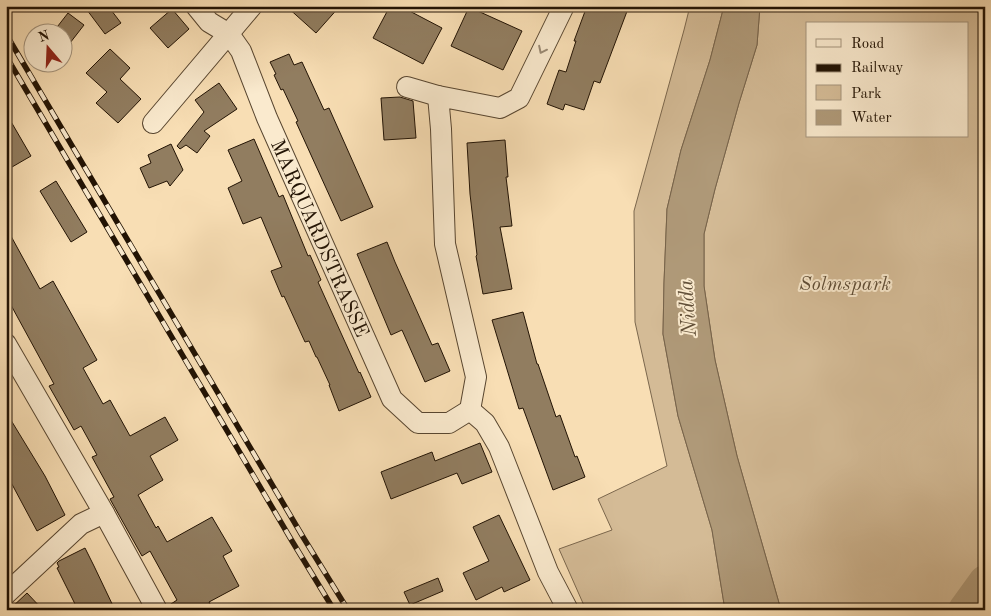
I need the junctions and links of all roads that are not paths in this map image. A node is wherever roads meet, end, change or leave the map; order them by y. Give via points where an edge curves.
1 (196, 6) edge
2 (252, 6) edge
3 (564, 6) edge
4 (229, 34) junction
5 (407, 86) dead end
6 (438, 96) junction
7 (153, 123) dead end
8 (6, 344) edge
9 (470, 410) junction
10 (104, 513) junction
11 (6, 594) edge
12 (157, 610) edge
13 (568, 610) edge

1 - 4 street, MARQUARDSTRASSE via 210,22
2 - 4 street
3 -> 6 street via 519,98 500,108
4 - 7 street
4 - 9 street, MARQUARDSTRASSE via 241,51 267,118 392,399 418,423 449,423
5 - 6 street
6 - 9 street via 445,244 476,377
8 - 10 street
9 - 13 street via 484,423 499,447 548,572
10 - 11 street via 81,524
10 - 12 street

